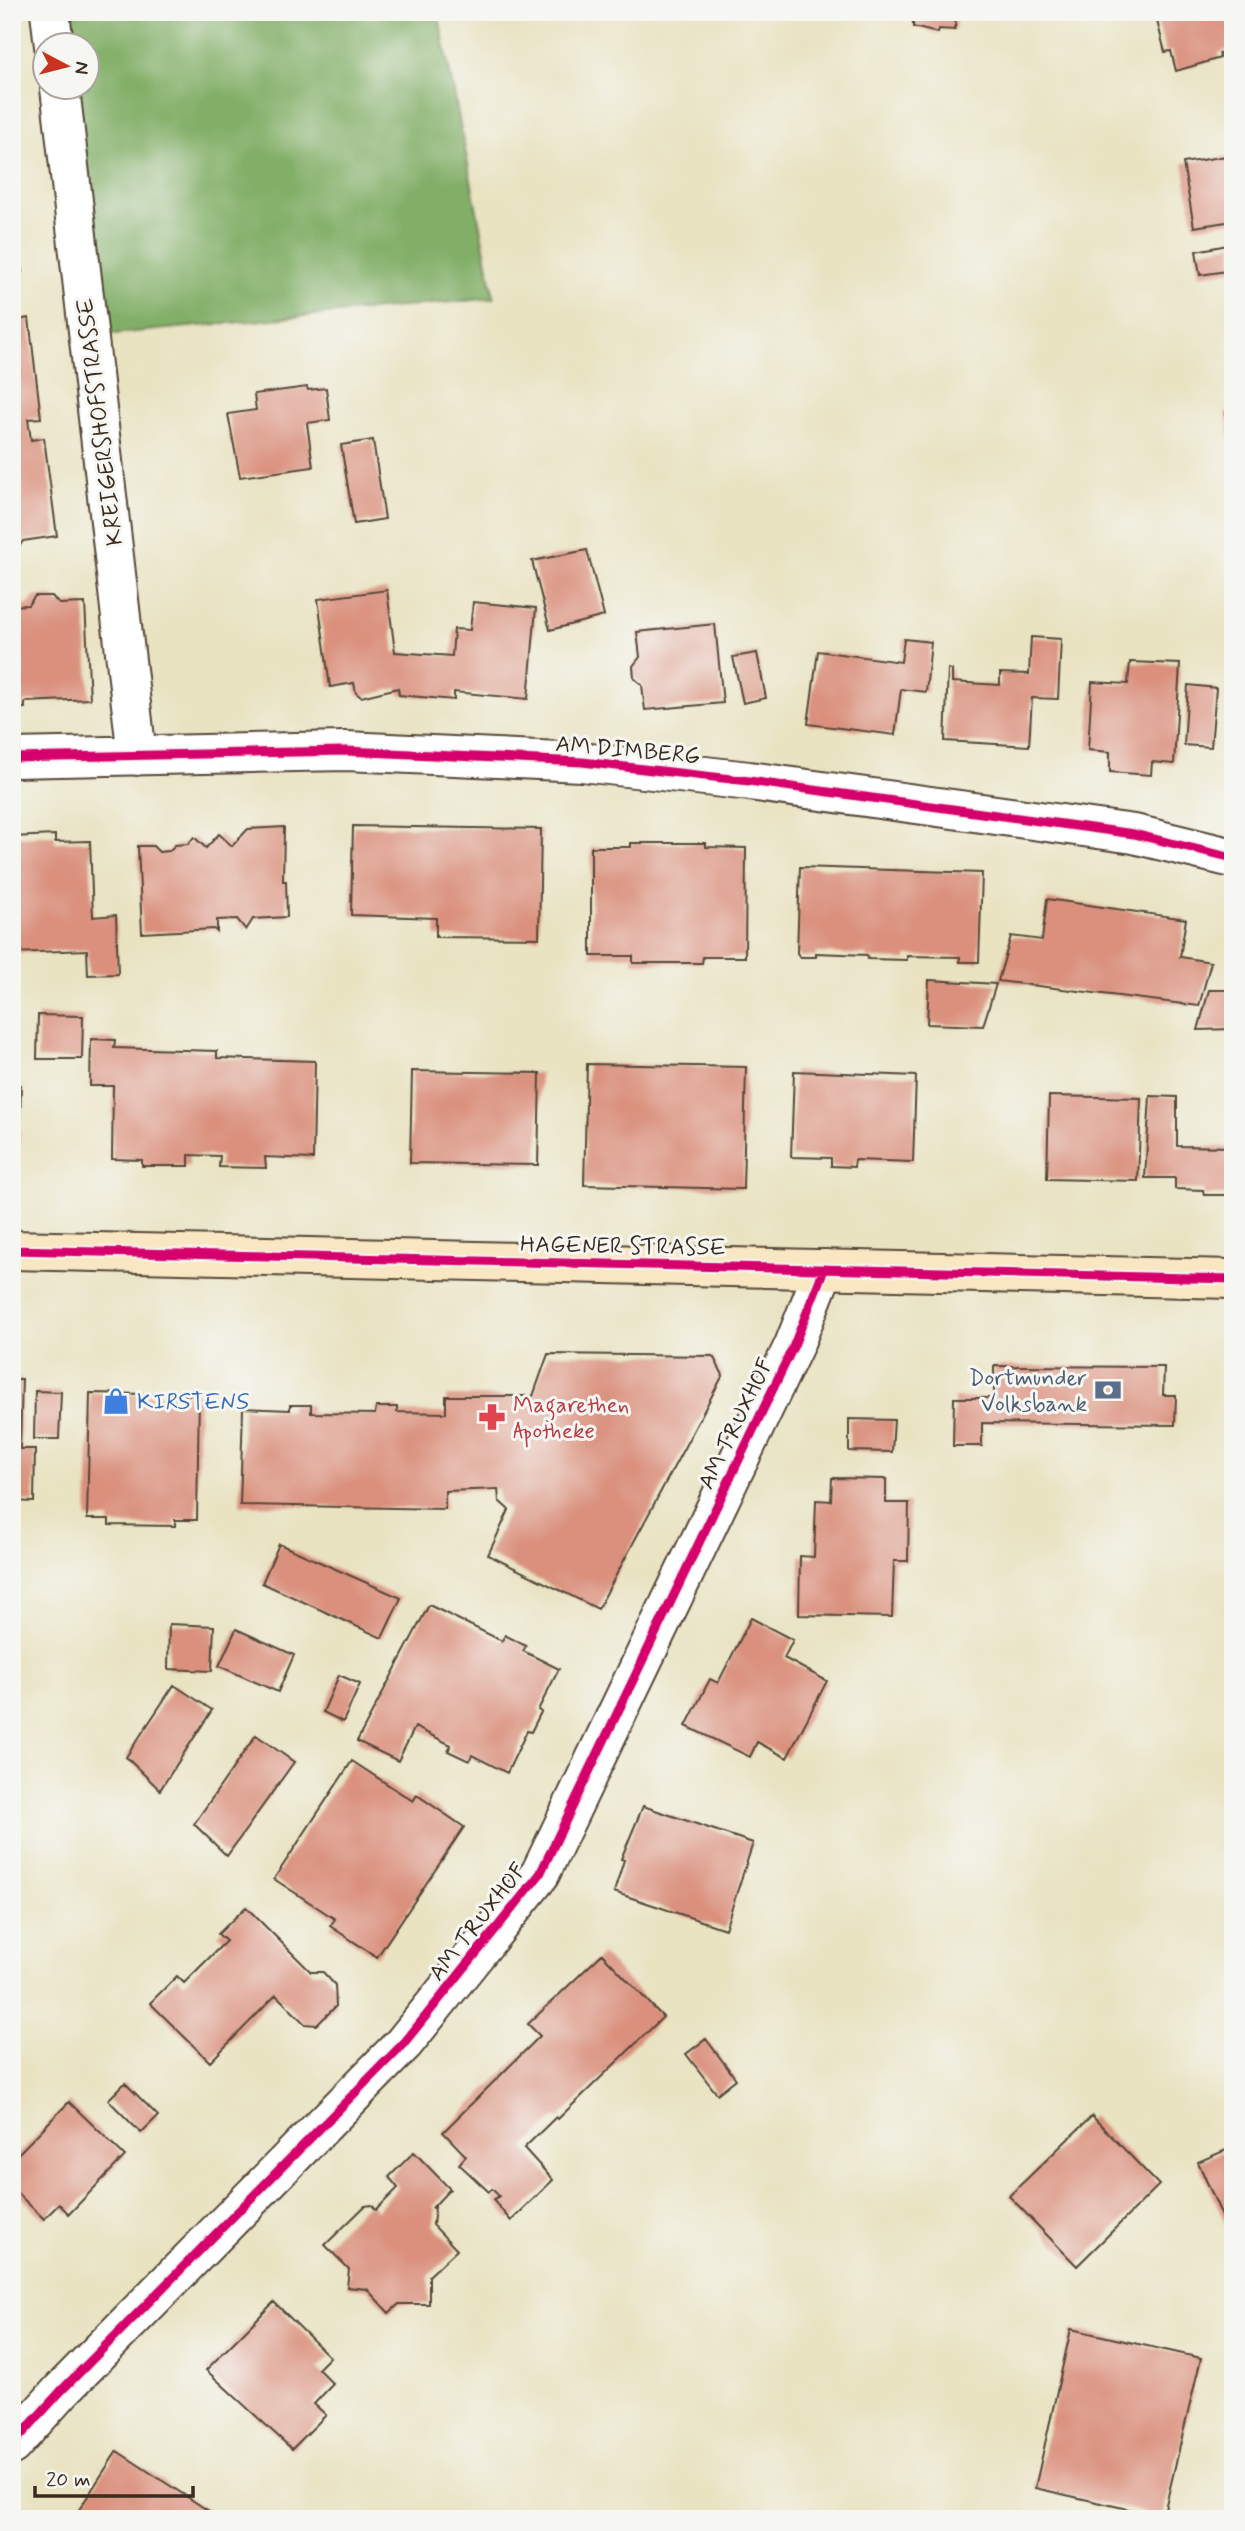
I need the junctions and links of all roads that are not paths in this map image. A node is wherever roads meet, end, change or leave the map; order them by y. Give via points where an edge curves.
1 (50, 12) edge
2 (52, 32) edge
3 (62, 102) edge
4 (137, 756) junction
5 (12, 758) edge
6 (1233, 858) edge
7 (12, 1250) edge
8 (824, 1269) junction
9 (1233, 1279) edge
10 (12, 2445) edge

1 - 2 street
3 - 4 street, KREIGERSHOFSTRASSE
4 - 5 street, AM DIMBERG
4 - 6 street, AM DIMBERG via 346,751 582,762 1135,834
7 - 8 main road, HAGENER STRASSE
8 - 9 main road, HAGENER STRASSE
8 - 10 street, AM TRUXHOF via 794,1345 540,1874 404,2043

